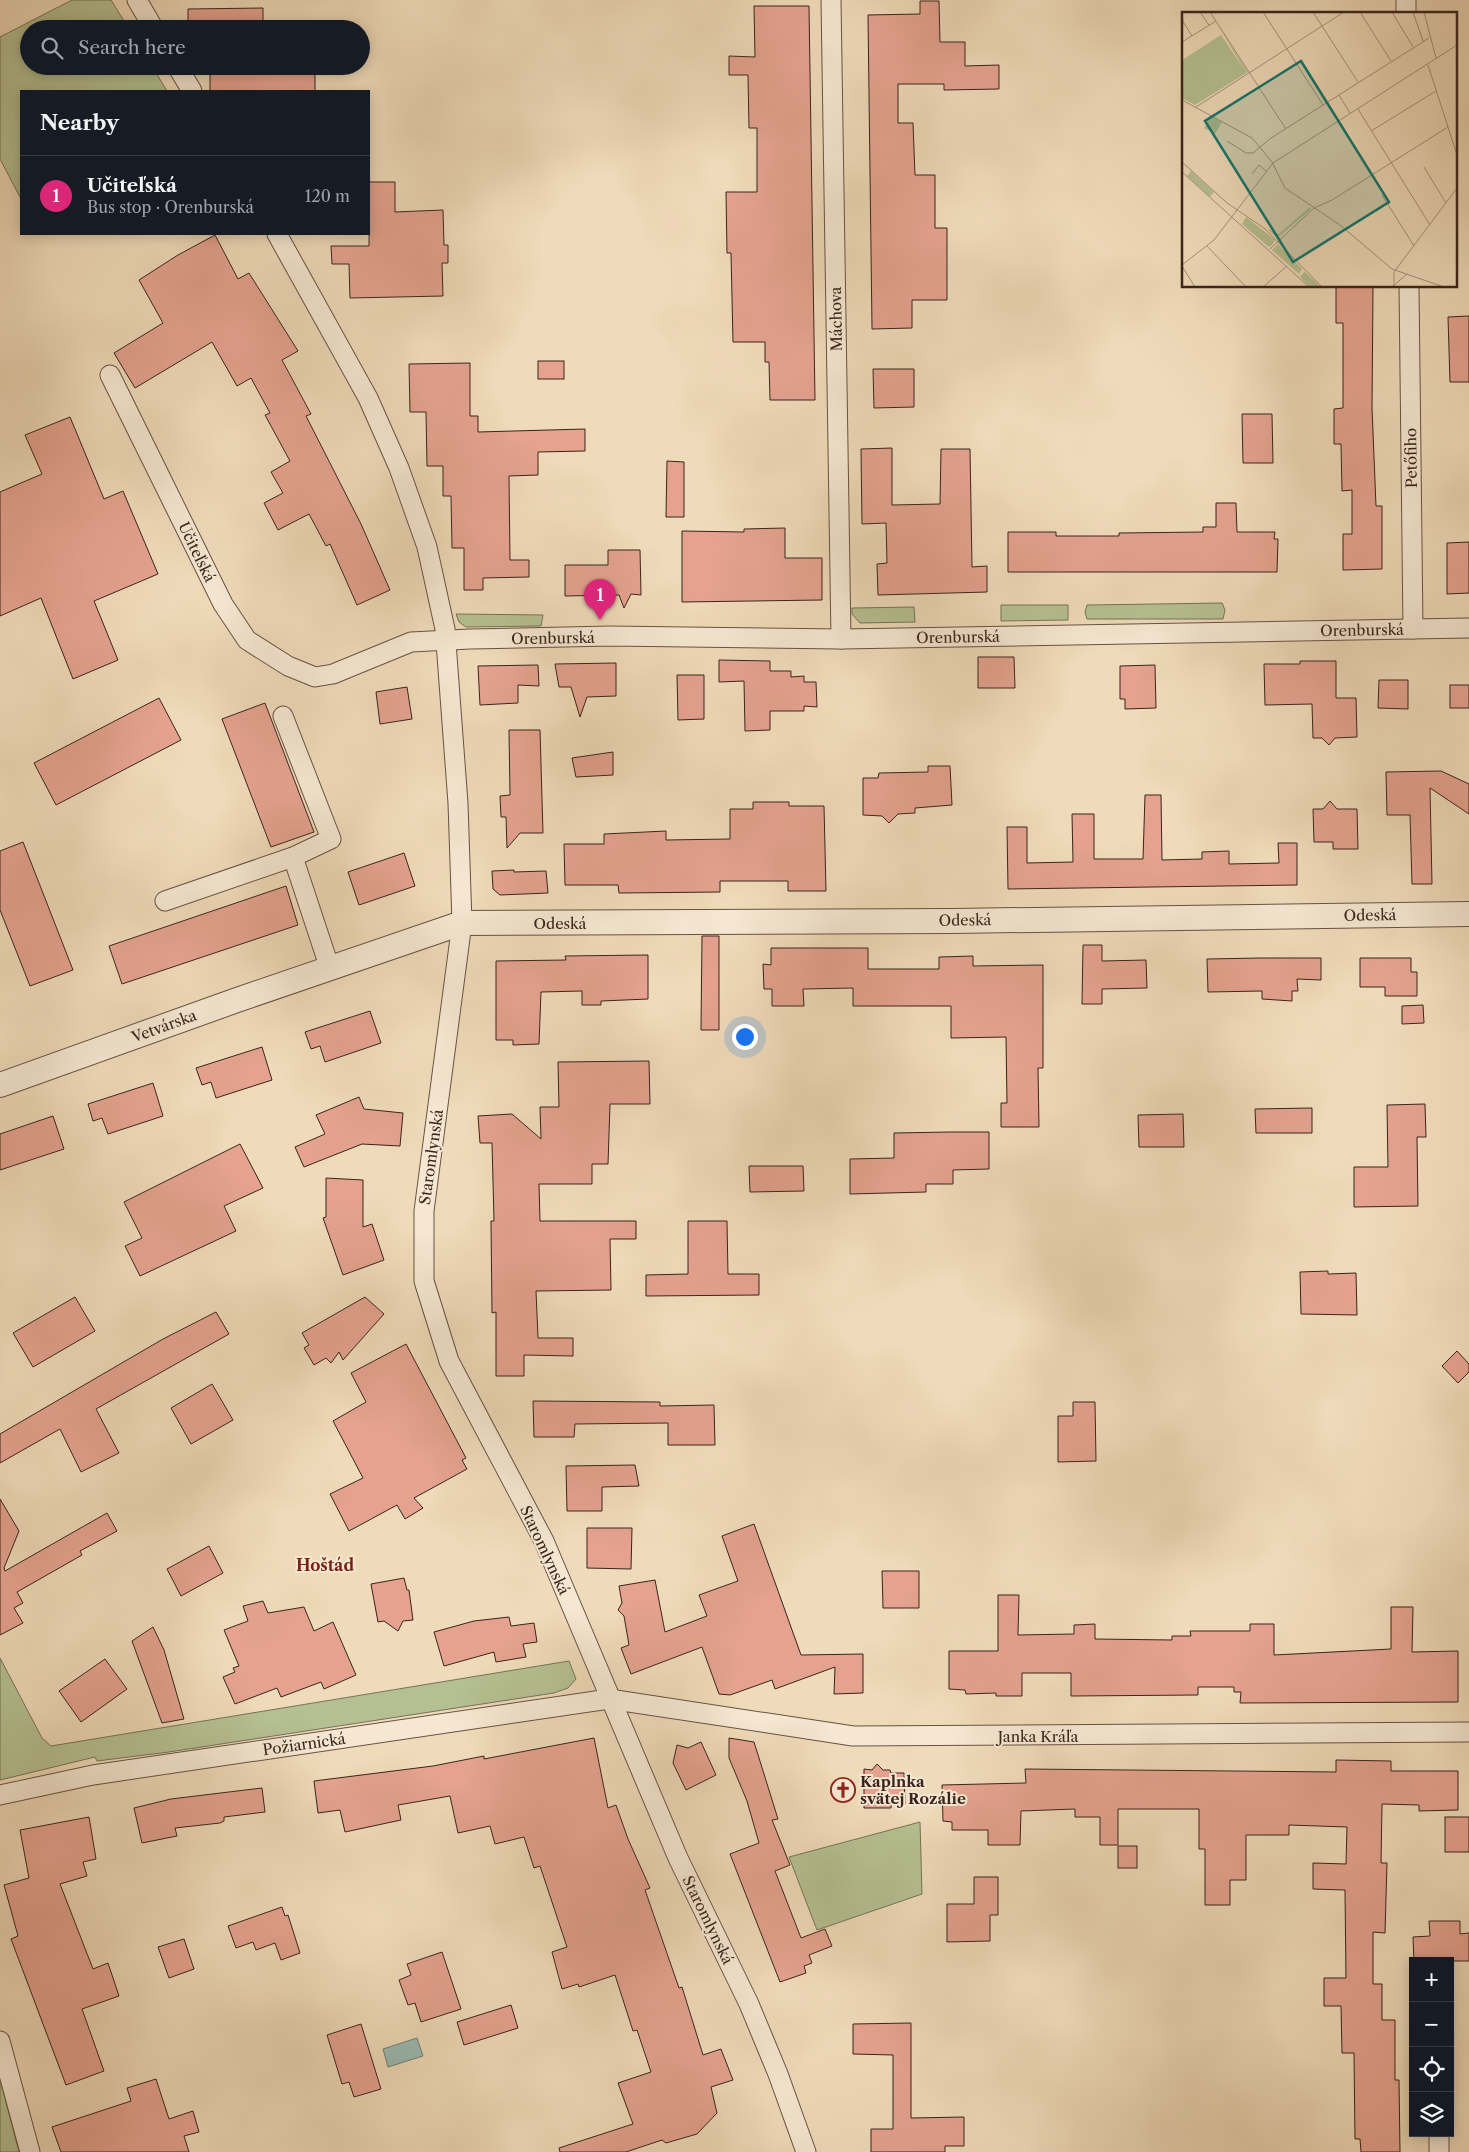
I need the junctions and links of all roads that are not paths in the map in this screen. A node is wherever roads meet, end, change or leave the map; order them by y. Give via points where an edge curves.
1 (137, 0) edge
2 (831, 0) edge
3 (149, 20) edge
4 (182, 75) edge
5 (191, 90) edge
6 (278, 235) edge
7 (1409, 288) edge
8 (110, 375) dead end
9 (1469, 628) edge
10 (1413, 629) junction
11 (841, 639) junction
12 (446, 640) junction
13 (283, 716) dead end
14 (293, 857) junction
15 (165, 901) dead end
16 (1469, 914) edge
17 (462, 923) junction
18 (330, 969) junction
19 (0, 1085) edge
20 (609, 1699) junction
21 (1469, 1732) edge
22 (0, 1794) edge
23 (0, 2041) edge
24 (1439, 2137) edge
25 (30, 2152) edge
26 (806, 2152) edge
27 (1439, 2152) edge

1 - 3 street
2 - 11 street, Máchova
4 - 5 street
6 - 12 street via 364,390 399,468 427,547
7 - 10 street, Petőfiho
8 - 12 street, Učiteľská via 223,604 247,640 293,669 315,677 333,674 411,642
9 - 10 street, Orenburská
10 - 11 street, Orenburská
11 - 12 street, Orenburská via 610,636
12 - 17 street via 458,802
13 - 14 street via 331,839
14 - 15 street
14 - 18 street
16 - 17 street, Odeská
17 - 18 street, Vetvárska
17 - 20 street, Staromlynská via 424,1211 424,1281 449,1361 544,1541
18 - 19 street, Vetvárska
20 - 21 street, Janka Kráľa via 853,1736
20 - 22 street, Požiarnická via 93,1775
20 - 26 street, Staromlynská via 678,1858 750,2004
23 - 25 street
24 - 27 street

